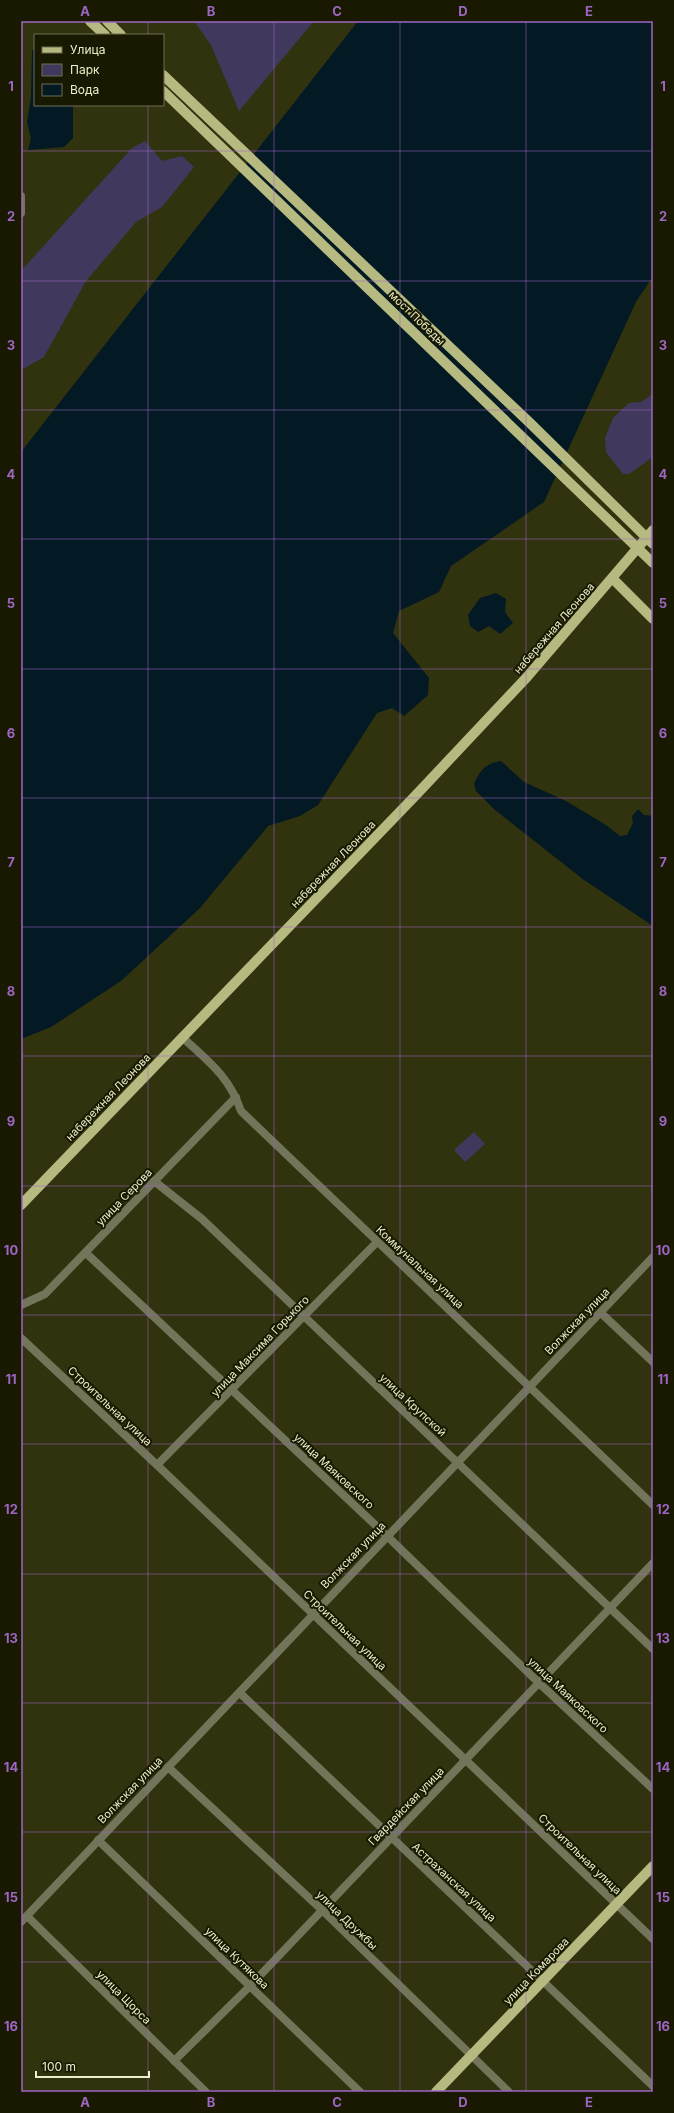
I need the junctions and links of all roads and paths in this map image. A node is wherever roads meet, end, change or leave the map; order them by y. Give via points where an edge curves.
1 (90, 21) edge
2 (107, 21) edge
3 (104, 34) edge
4 (120, 34) edge
5 (164, 76) edge
6 (164, 92) edge
7 (21, 196) edge
8 (21, 214) edge
9 (653, 530) edge
10 (653, 544) edge
11 (653, 563) edge
12 (613, 579) junction
13 (653, 619) edge
14 (182, 1037) junction
15 (236, 1097) junction
16 (154, 1181) junction
17 (21, 1205) edge
18 (376, 1242) junction
19 (86, 1253) junction
20 (653, 1257) edge
21 (21, 1305) edge
22 (601, 1313) junction
23 (304, 1317) junction
24 (21, 1338) edge
25 (653, 1362) edge
26 (530, 1386) junction
27 (232, 1391) junction
28 (458, 1462) junction
29 (157, 1465) junction
30 (653, 1505) edge
31 (387, 1536) junction
32 (653, 1563) edge
33 (610, 1608) junction
34 (313, 1614) junction
35 (653, 1649) edge
36 (538, 1682) junction
37 (240, 1692) junction
38 (466, 1759) junction
39 (168, 1767) junction
40 (653, 1789) edge
41 (392, 1838) junction
42 (98, 1840) junction
43 (653, 1866) edge
44 (616, 1904) junction
45 (321, 1910) junction
46 (24, 1919) edge
47 (653, 1939) edge
48 (543, 1981) junction
49 (250, 1986) junction
50 (470, 2056) junction
51 (174, 2061) junction
52 (653, 2086) edge
53 (206, 2092) edge
54 (360, 2092) edge
55 (436, 2092) edge
56 (509, 2092) edge

1 - 3 main road
2 - 4 main road
5 - 10 main road, bridge
6 - 11 main road, мост Победы, bridge
7 - 8 street
9 - 12 main road, набережная Леонова
12 - 13 main road
12 - 14 main road, набережная Леонова via 527,677 416,796
14 - 15 street, Коммунальная улица via 221,1073
14 - 17 main road, набережная Леонова
15 - 16 street, улица Серова
15 - 18 street, Коммунальная улица via 241,1111
16 - 19 street, улица Серова
16 - 23 street, улица Крупской via 202,1219
18 - 23 street, улица Максима Горького
18 - 26 street, Коммунальная улица
19 - 21 street, улица Серова via 45,1294
19 - 27 street, улица Маяковского
20 - 22 street, Волжская улица
22 - 25 street
22 - 26 street, Волжская улица
23 - 27 street, улица Максима Горького
23 - 28 street, улица Крупской
24 - 29 street, Строительная улица
26 - 28 street, Волжская улица
26 - 30 street, Коммунальная улица
27 - 29 street, улица Максима Горького
27 - 31 street, улица Маяковского
28 - 31 street, Волжская улица
28 - 33 street, улица Крупской
29 - 34 street, Строительная улица
31 - 34 street, Волжская улица
31 - 36 street, улица Маяковского
32 - 33 street, Гвардейская улица
33 - 35 street, улица Крупской
33 - 36 street, Гвардейская улица
34 - 37 street, Волжская улица
34 - 38 street, Строительная улица
36 - 38 street, Гвардейская улица
36 - 40 street, улица Маяковского
37 - 39 street, Волжская улица
37 - 41 street, Астраханская улица
38 - 41 street, Гвардейская улица
38 - 44 street, Строительная улица
39 - 42 street, Волжская улица
39 - 45 street, улица Дружбы
41 - 45 street, Гвардейская улица
41 - 48 street, Астраханская улица
42 - 46 street, Волжская улица
42 - 49 street, улица Кутякова
43 - 44 main road, улица Комарова
44 - 47 street, Строительная улица
44 - 48 main road, улица Комарова
45 - 49 street, Гвардейская улица
45 - 50 street, улица Дружбы
46 - 51 street, улица Щорса
48 - 50 main road, улица Комарова
48 - 52 street, Астраханская улица
49 - 51 street, Гвардейская улица
49 - 54 street, улица Кутякова
50 - 55 main road, улица Комарова
50 - 56 street, улица Дружбы
51 - 53 street, улица Щорса

